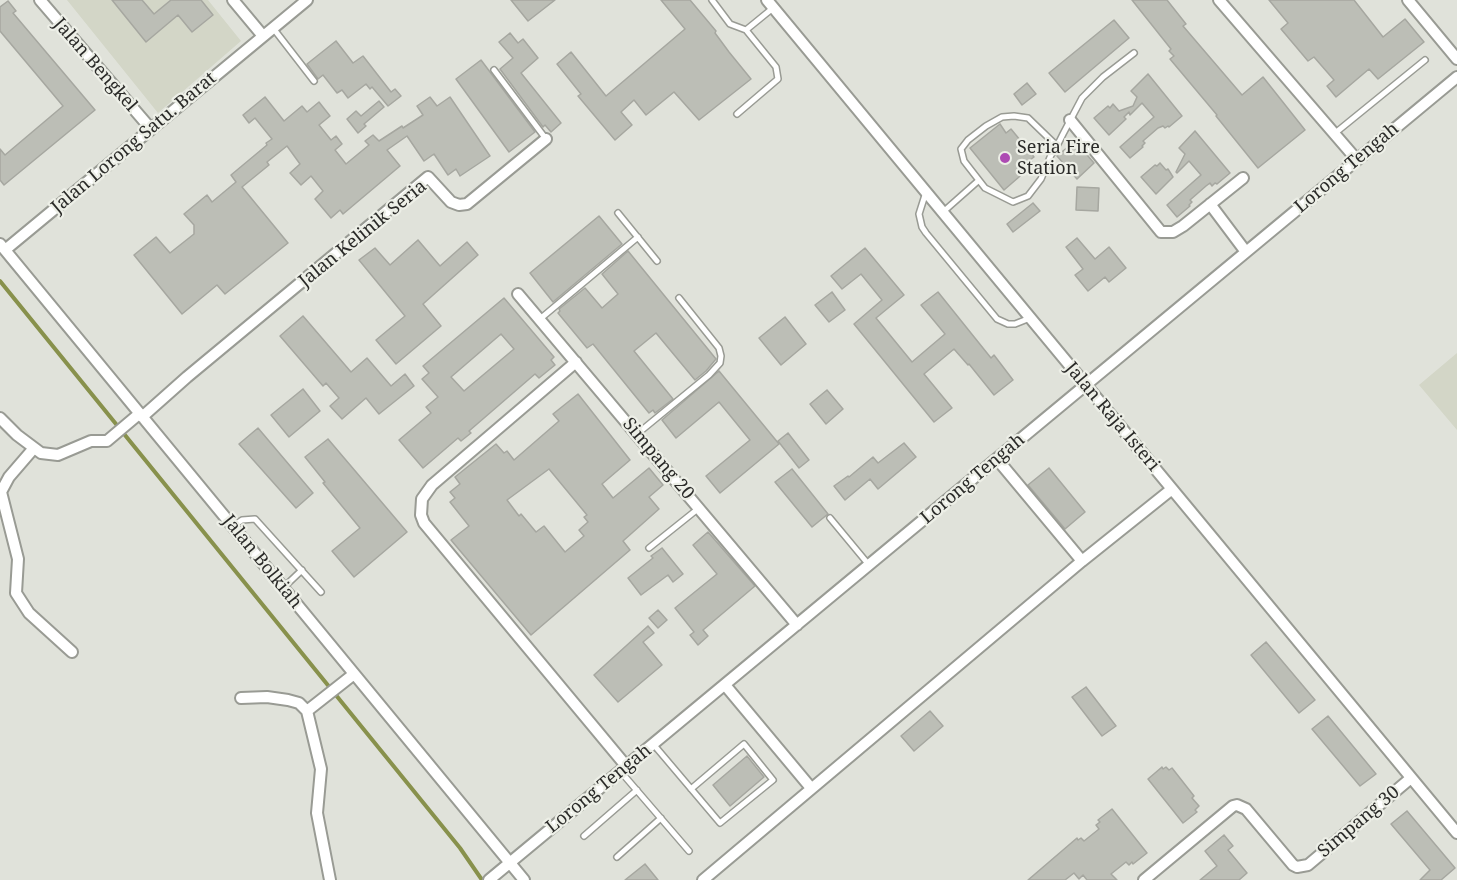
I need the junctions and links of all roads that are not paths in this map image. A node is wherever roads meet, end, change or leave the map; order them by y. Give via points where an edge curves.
1 (40, 0) edge
2 (233, 0) edge
3 (307, 0) edge
4 (712, 0) edge
5 (1219, 0) edge
6 (1408, 0) edge
7 (770, 4) edge
8 (273, 28) junction
9 (746, 30) junction
10 (263, 36) junction
11 (1134, 53) dead end
12 (1457, 59) edge
13 (1425, 60) dead end
14 (494, 70) dead end
15 (1457, 77) edge
16 (314, 81) dead end
17 (737, 114) dead end
18 (1070, 120) junction
19 (151, 129) junction
20 (1334, 134) junction
21 (546, 139) joint
22 (1056, 146) junction
23 (1357, 160) junction
24 (1243, 178) dead end
25 (978, 181) junction
26 (926, 192) junction
27 (1210, 204) junction
28 (943, 212) junction
29 (618, 213) dead end
30 (638, 237) junction
31 (2, 247) edge
32 (1246, 252) junction
33 (657, 261) dead end
34 (518, 294) dead end
35 (679, 298) dead end
36 (1030, 318) junction
37 (540, 319) junction
38 (576, 363) junction
39 (1086, 385) junction
40 (141, 416) junction
41 (0, 418) edge
42 (637, 434) junction
43 (34, 448) junction
44 (997, 459) junction
45 (1172, 489) junction
46 (699, 508) junction
47 (830, 518) dead end
48 (234, 526) junction
49 (649, 548) dead end
50 (1082, 561) junction
51 (869, 565) junction
52 (302, 570) junction
53 (283, 588) junction
54 (321, 592) dead end
55 (797, 625) junction
56 (72, 652) dead end
57 (354, 674) junction
58 (726, 685) junction
59 (241, 698) dead end
60 (307, 711) junction
61 (654, 744) junction
62 (624, 770) junction
63 (1411, 778) junction
64 (811, 788) junction
65 (691, 789) junction
66 (637, 790) junction
67 (661, 818) junction
68 (1457, 833) edge
69 (584, 836) dead end
70 (689, 851) dead end
71 (617, 857) dead end
72 (510, 862) junction
73 (492, 878) edge
74 (330, 880) edge
75 (524, 880) edge
76 (703, 880) edge
77 (1144, 880) edge

1 - 19 street, Jalan Bengkel
2 - 10 street
3 - 8 street, Jalan Lorong Satu. Barat
4 - 9 lane via 730,24
5 - 20 street
6 - 12 street
7 - 9 lane
7 - 26 street, Jalan Raja Isteri
8 - 10 street, Jalan Lorong Satu. Barat
8 - 16 lane
9 - 17 lane via 776,67 778,79
10 - 19 street, Jalan Lorong Satu. Barat
11 - 18 lane via 1082,98
13 - 20 lane
14 - 21 lane, Jalan Kelinik Seria
15 - 23 street, Lorong Tengah
18 - 22 lane
18 - 27 street via 1161,232 1173,232
19 - 31 street, Jalan Lorong Satu. Barat
20 - 23 street
21 - 40 street, Jalan Kelinik Seria via 467,204 451,202 428,177
22 - 25 lane via 1041,179 1028,196 1013,202
22 - 25 lane via 1028,118 1002,117 968,140 961,150
23 - 32 street, Lorong Tengah
24 - 27 street
25 - 28 lane
26 - 28 street, Jalan Raja Isteri
26 - 36 lane via 920,220 940,250 997,319 1015,324
27 - 32 street
28 - 36 street, Jalan Raja Isteri
29 - 30 lane
30 - 33 lane
30 - 37 lane
31 - 40 street, Jalan Bolkiah
32 - 39 street, Lorong Tengah
34 - 37 street, Simpang 20
35 - 42 lane via 719,348 720,363
36 - 39 street, Jalan Raja Isteri
37 - 38 street, Simpang 20
38 - 42 street, Simpang 20
38 - 62 street via 432,485 422,498 421,515
39 - 44 street, Lorong Tengah
39 - 45 street, Jalan Raja Isteri
40 - 43 street via 107,441 92,441 58,455
40 - 48 street, Jalan Bolkiah
41 - 43 street
42 - 46 street, Simpang 20
43 - 56 street via 1,492 18,559 16,593 29,613
44 - 50 street
44 - 51 street, Lorong Tengah
45 - 50 street
45 - 63 street, Jalan Raja Isteri
46 - 49 lane
46 - 55 street, Simpang 20
47 - 51 lane
48 - 52 lane via 242,520 255,519
48 - 53 street, Jalan Bolkiah
50 - 64 street
51 - 55 street, Lorong Tengah
52 - 53 lane
52 - 54 lane
53 - 57 street, Jalan Bolkiah
55 - 58 street, Lorong Tengah
57 - 60 street
57 - 72 street, Jalan Bolkiah
58 - 61 street, Lorong Tengah
58 - 64 street
59 - 60 street via 288,700
60 - 74 street via 321,769 317,813
61 - 62 street, Lorong Tengah
61 - 65 lane
62 - 66 lane
62 - 72 street, Lorong Tengah
63 - 68 street, Jalan Raja Isteri
63 - 77 street, Simpang 30 via 1308,864 1293,865 1246,809 1237,805
64 - 76 street
65 - 65 lane via 720,823 773,780 744,744
66 - 67 lane
66 - 69 lane
67 - 70 lane
67 - 71 lane
72 - 73 street, Lorong Tengah
72 - 75 street, Jalan Bolkiah

